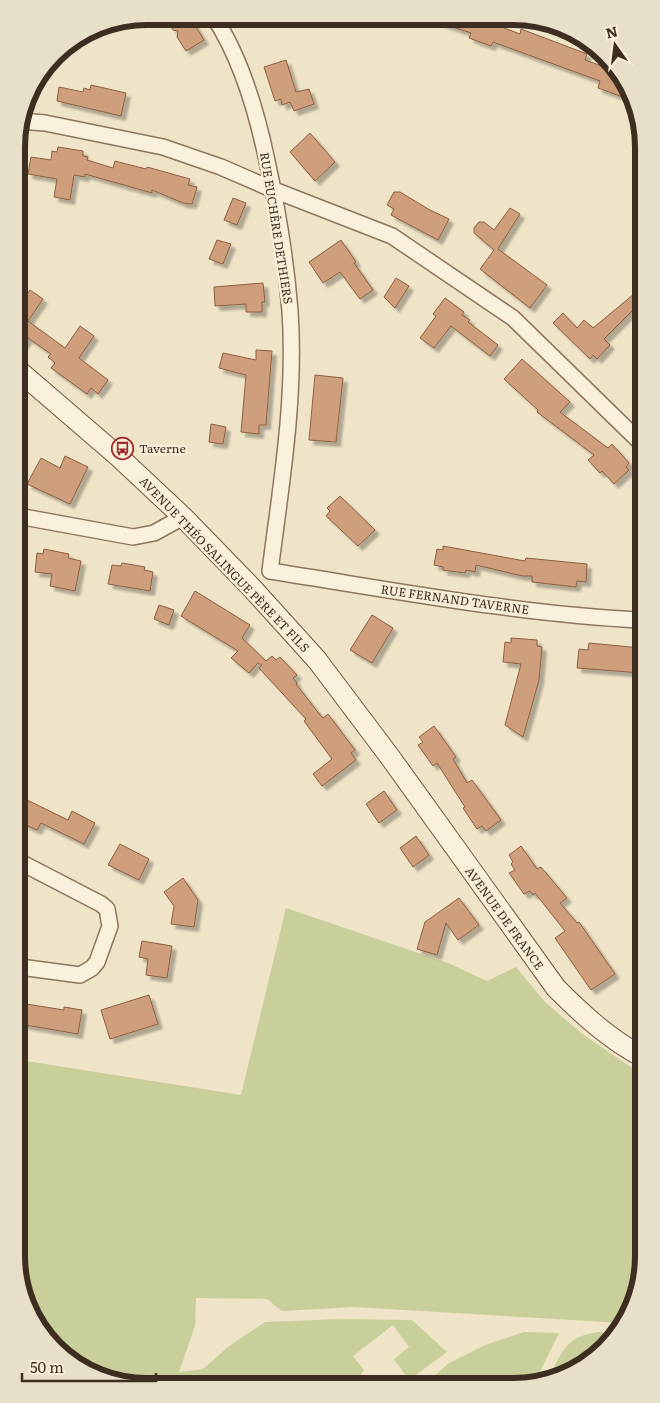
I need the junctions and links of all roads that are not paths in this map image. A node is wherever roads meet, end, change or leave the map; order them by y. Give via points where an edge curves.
1 (219, 25) edge
2 (28, 122) edge
3 (274, 190) junction
4 (25, 376) edge
5 (635, 437) edge
6 (183, 516) junction
7 (25, 517) edge
8 (270, 571) junction
9 (251, 587) junction
10 (635, 620) edge
11 (390, 757) joint
12 (25, 865) edge
13 (25, 968) edge
14 (635, 1052) edge

1 - 3 street, RUE EUCHÈRE DETHIERS via 239,67 260,129
2 - 3 street via 163,147
3 - 5 street via 392,236 513,318
3 - 8 street, RUE EUCHÈRE DETHIERS via 290,312 290,372 287,434
4 - 6 street, AVENUE THÉO SALINGUE PÈRE ET FILS
6 - 7 street via 154,533 133,537
6 - 9 street, AVENUE THÉO SALINGUE PÈRE ET FILS
8 - 9 street
8 - 10 street, RUE FERNAND TAVERNE via 459,601
9 - 11 street, AVENUE THÉO SALINGUE PÈRE ET FILS via 318,660
11 - 14 street, AVENUE DE FRANCE via 556,988 583,1016
12 - 13 street via 101,904 107,909 110,926 97,962 80,975

